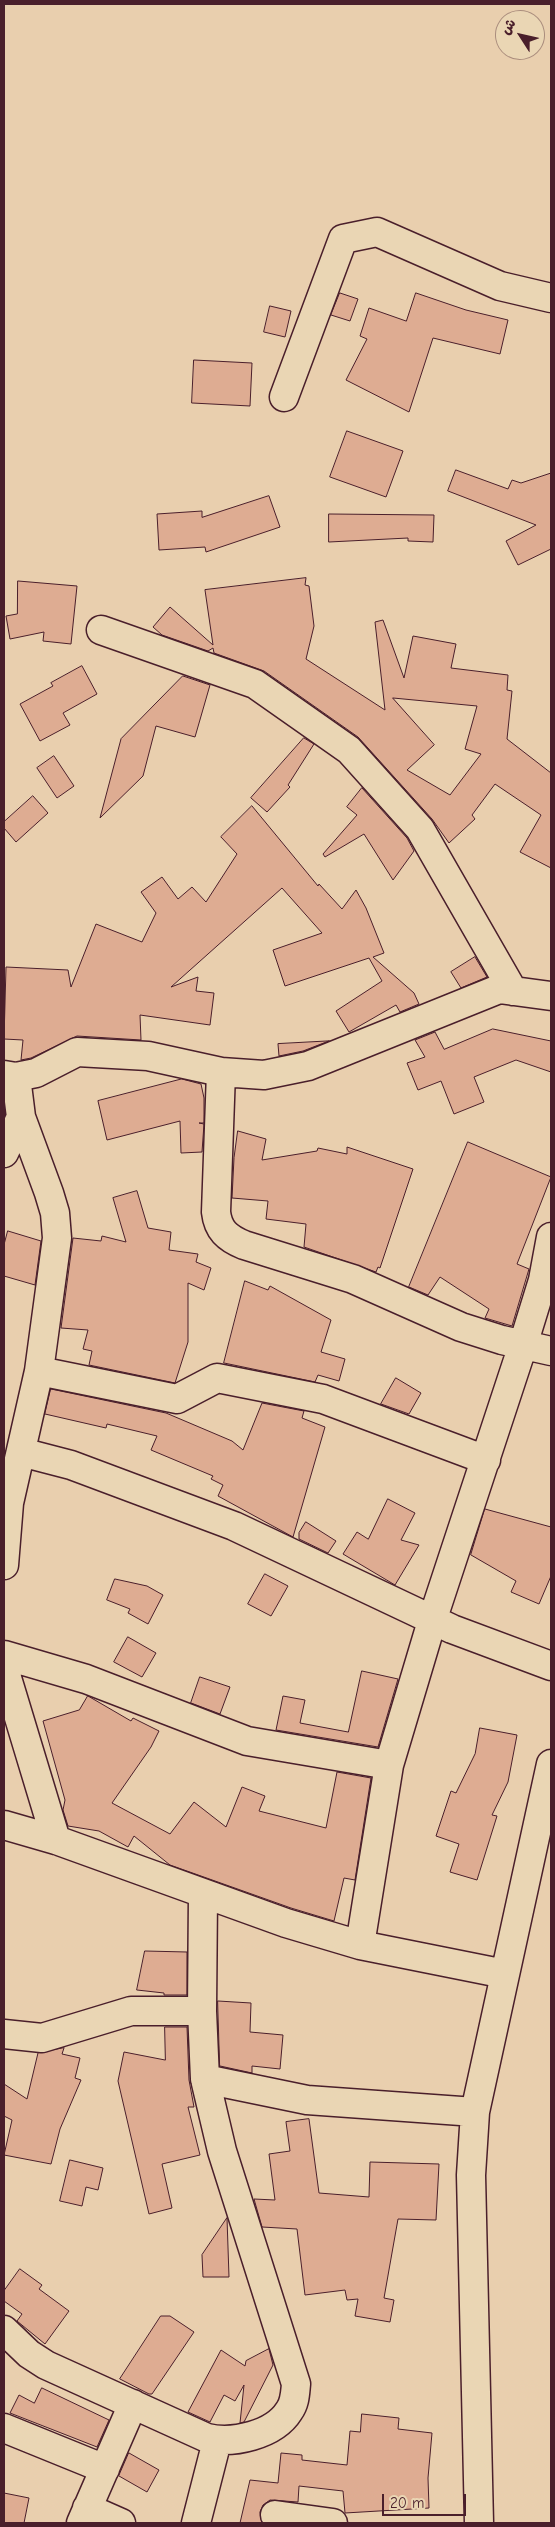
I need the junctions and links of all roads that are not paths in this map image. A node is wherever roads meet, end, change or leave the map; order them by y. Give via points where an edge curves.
1 (551, 298) edge
2 (284, 397) dead end
3 (101, 630) dead end
4 (513, 991) junction
5 (551, 996) edge
6 (220, 1072) junction
7 (10, 1076) edge
8 (21, 1117) junction
9 (4, 1153) edge
10 (551, 1237) edge
11 (523, 1345) junction
12 (551, 1351) edge
13 (38, 1371) junction
14 (22, 1452) junction
15 (486, 1460) junction
16 (6, 1502) edge
17 (4, 1564) edge
18 (432, 1621) junction
19 (4, 1655) edge
20 (551, 1666) edge
21 (4, 1668) edge
22 (389, 1764) junction
23 (551, 1764) edge
24 (4, 1825) edge
25 (56, 1840) junction
26 (203, 1895) junction
27 (360, 1945) junction
28 (505, 1974) junction
29 (202, 2010) junction
30 (4, 2034) edge
31 (205, 2078) junction
32 (475, 2112) junction
33 (4, 2330) edge
34 (133, 2404) junction
35 (4, 2428) edge
36 (217, 2441) junction
37 (105, 2469) junction
38 (275, 2515) dead end
39 (84, 2516) edge
40 (121, 2523) edge
41 (196, 2523) edge
42 (333, 2523) edge
43 (479, 2523) edge

1 - 2 street via 500,286 377,232 343,239
3 - 4 street via 255,684 349,750 420,829
4 - 5 street
4 - 6 street via 499,989 308,1066 264,1075
6 - 7 street via 148,1056 77,1052 36,1073
6 - 11 street via 216,1212 217,1221 228,1237 353,1279 461,1327
7 - 8 street
8 - 9 street
8 - 13 street via 55,1213 57,1238
10 - 11 street via 543,1280
11 - 12 street
11 - 15 street
13 - 14 street
13 - 15 street via 177,1399 217,1378 323,1399
14 - 16 street
14 - 18 street via 79,1468 234,1526
15 - 18 street
16 - 17 street
18 - 20 street
18 - 22 street
19 - 22 street via 86,1679 247,1741
21 - 25 street
22 - 27 street
23 - 28 street
24 - 25 street
25 - 26 street
26 - 27 street
26 - 29 street
27 - 28 street
28 - 32 street
29 - 30 street via 131,2011 42,2038
29 - 31 street
31 - 32 street via 308,2100
31 - 36 street via 222,2151 296,2384 290,2410 282,2420 238,2439
32 - 43 street via 471,2176
33 - 34 street via 46,2365
34 - 36 street
34 - 37 street
35 - 37 street
36 - 41 street
37 - 39 street
38 - 42 street
39 - 40 street

